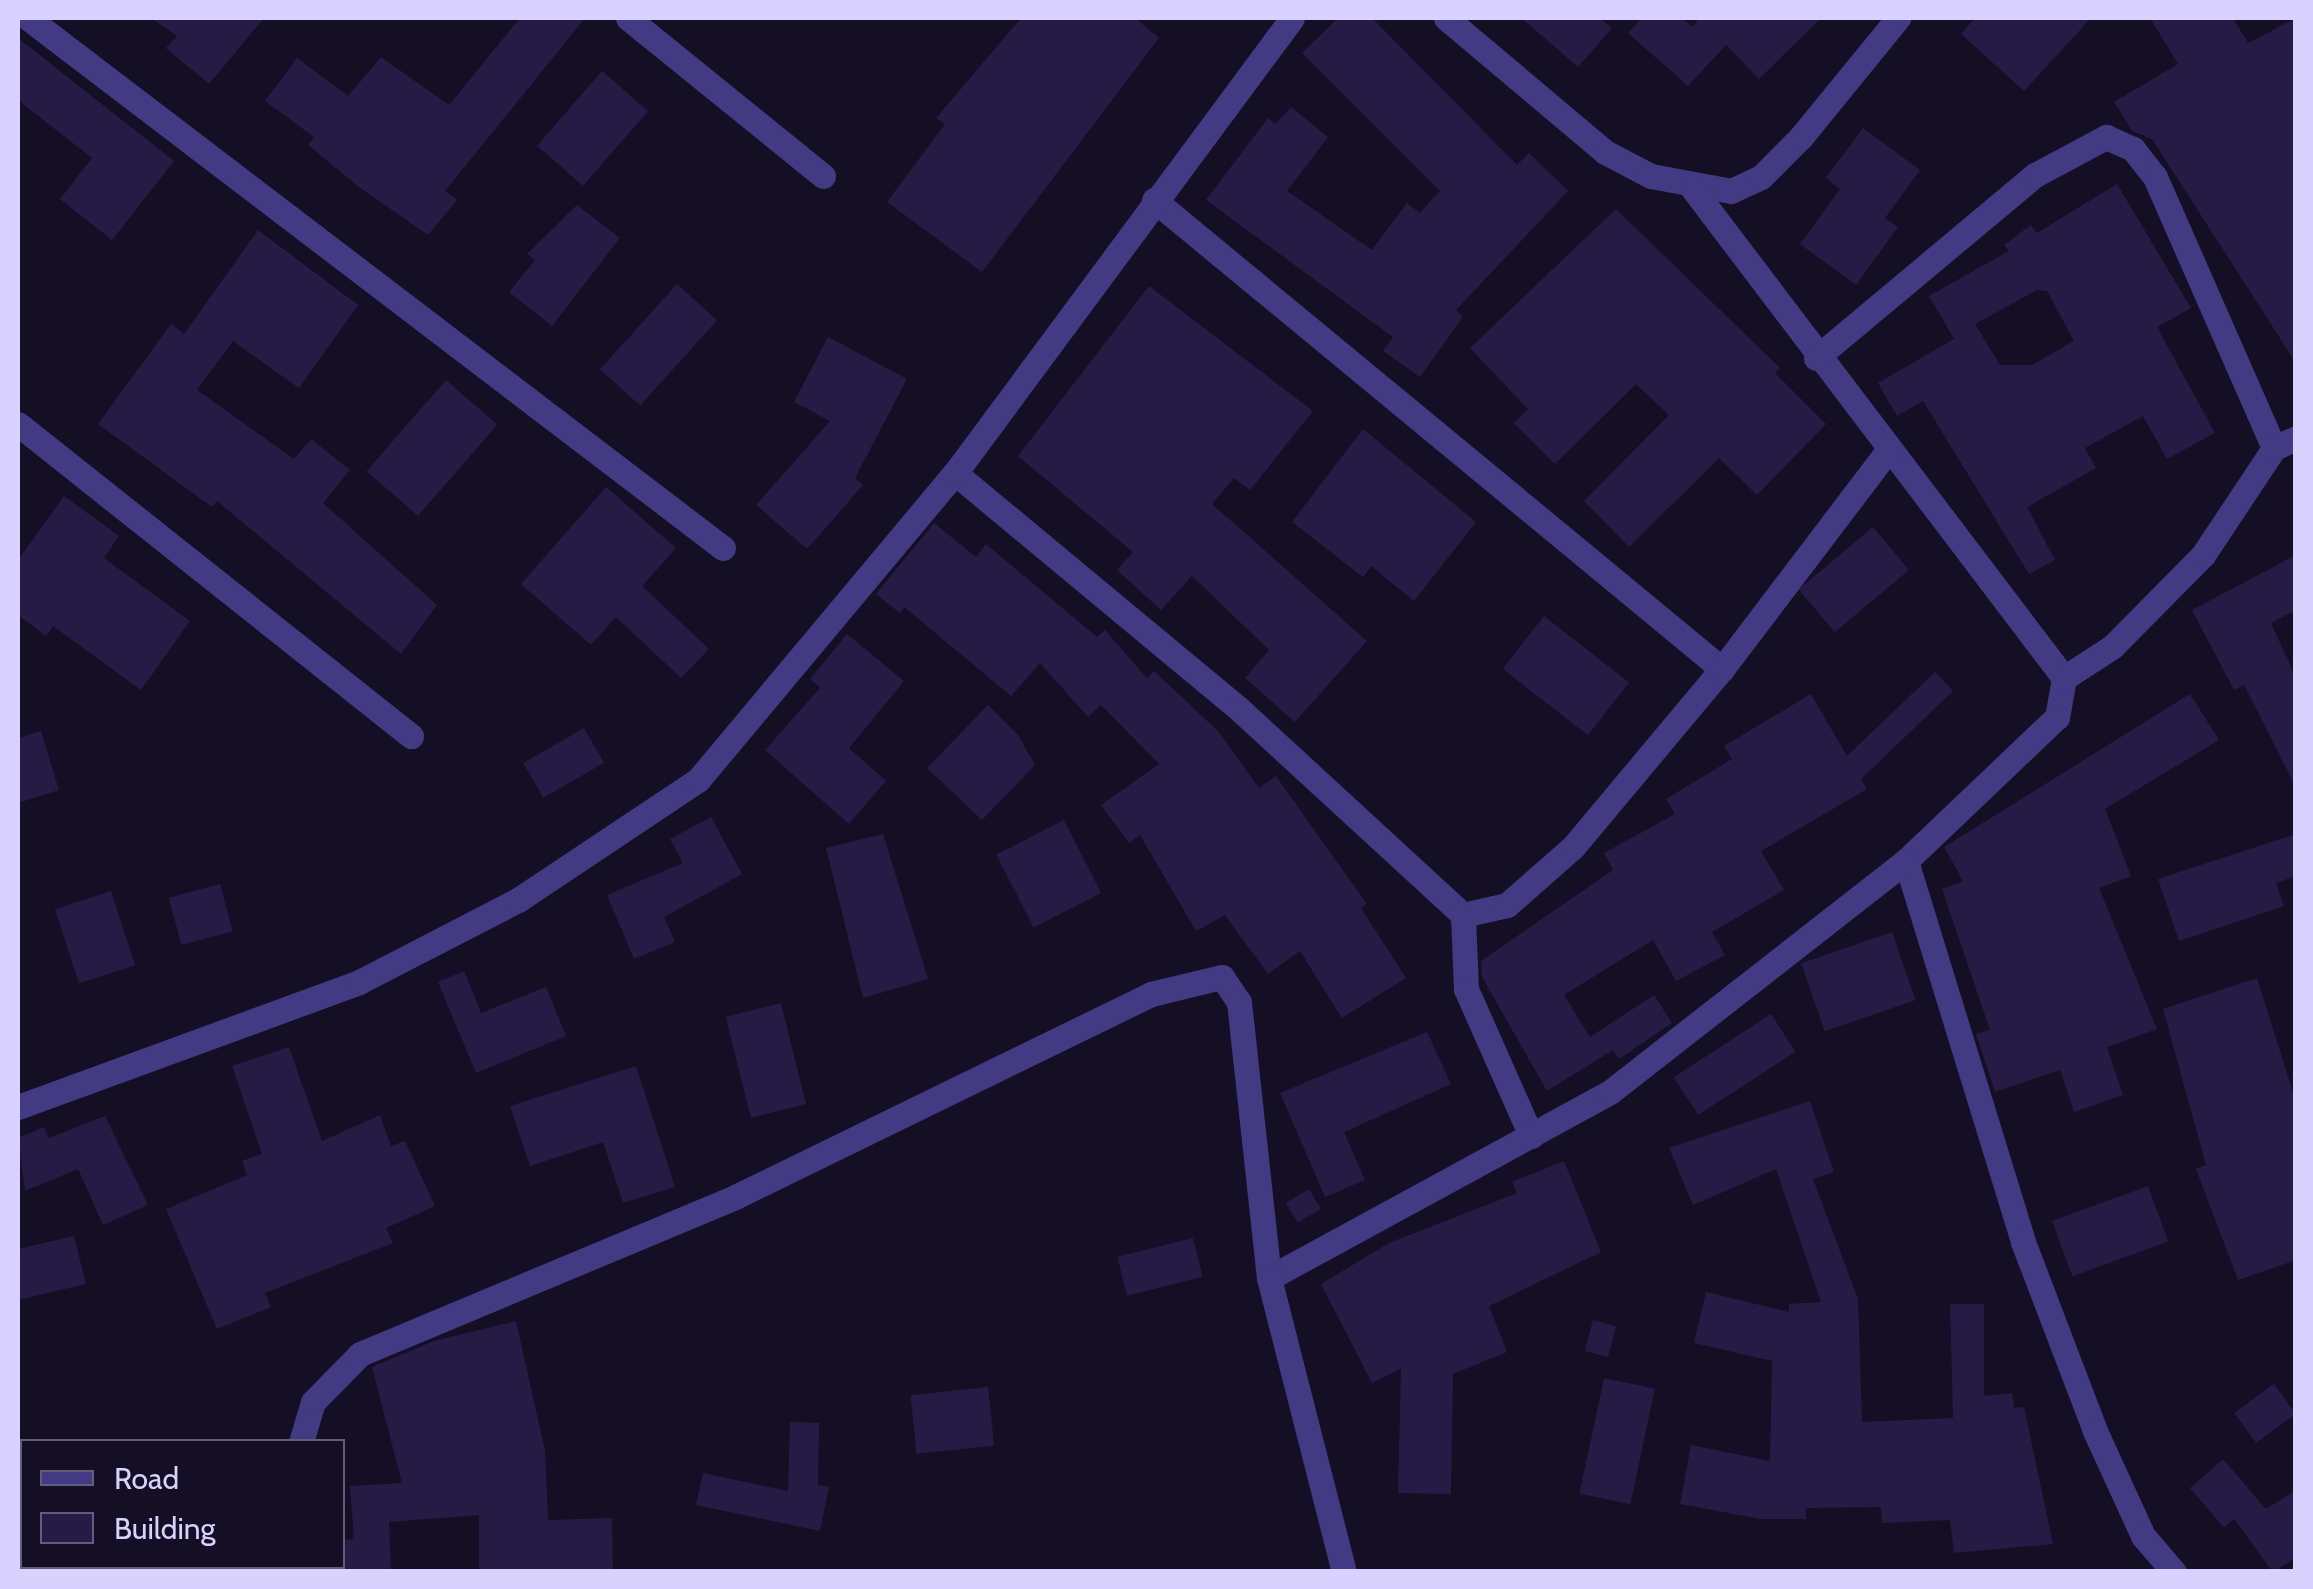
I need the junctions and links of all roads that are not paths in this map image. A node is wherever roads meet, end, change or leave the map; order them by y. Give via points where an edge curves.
1 (28, 18) edge
2 (628, 18) edge
3 (1292, 18) edge
4 (1898, 18) edge
5 (1452, 19) edge
6 (823, 176) dead end
7 (1693, 189) junction
8 (1154, 200) junction
9 (1816, 358) junction
10 (19, 429) edge
11 (2285, 443) edge
12 (1888, 450) junction
13 (955, 473) junction
14 (722, 548) dead end
15 (1722, 669) junction
16 (2064, 678) junction
17 (410, 736) dead end
18 (1906, 860) junction
19 (1463, 915) junction
20 (18, 1107) edge
21 (1531, 1136) junction
22 (1269, 1278) junction
23 (302, 1439) edge
24 (1344, 1572) edge
25 (2174, 1572) edge

1 - 14 street
2 - 6 street
3 - 8 street
4 - 7 street via 1761,177 1731,191
5 - 7 street via 1605,152
7 - 9 street
8 - 13 street
8 - 15 street
9 - 11 street via 2035,175 2106,137 2132,150 2154,177
9 - 12 street
10 - 17 street
11 - 16 street via 2203,556 2112,647
12 - 15 street
12 - 16 street
13 - 19 street via 1238,708
13 - 20 street via 698,780 644,820 518,900 359,982
15 - 19 street via 1573,847 1507,905
16 - 18 street via 2057,716
18 - 21 street via 1610,1092
18 - 25 street via 2030,1260 2127,1501
19 - 21 street via 1466,989
21 - 22 street
22 - 23 street via 1239,1002 1222,977 1116,1010 719,1204 360,1354 313,1402
22 - 24 street

